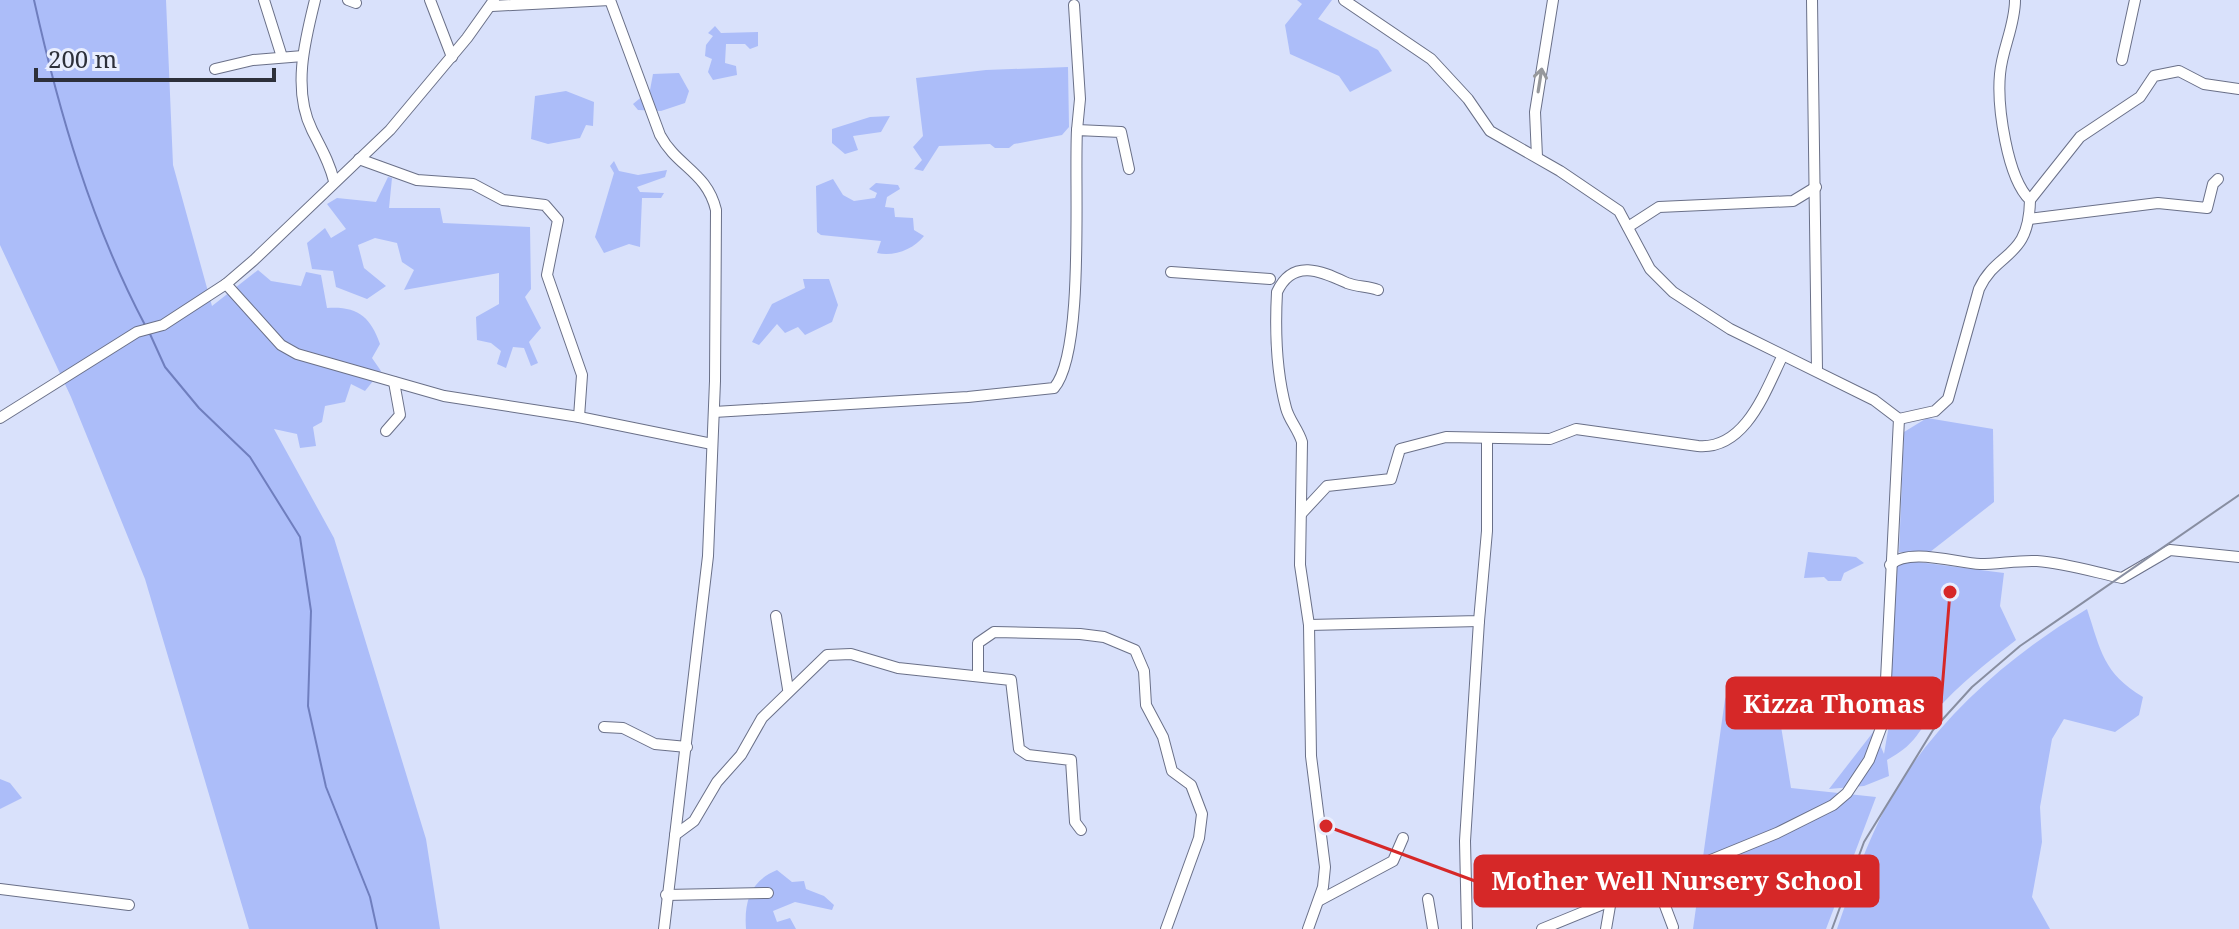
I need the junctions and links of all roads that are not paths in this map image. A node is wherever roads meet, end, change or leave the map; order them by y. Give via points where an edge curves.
1 (264, 0) edge
2 (315, 0) edge
3 (430, 0) edge
4 (610, 0) edge
5 (1344, 0) edge
6 (1553, 0) edge
7 (1812, 0) edge
8 (2015, 0) edge
9 (2135, 0) edge
10 (493, 3) edge
11 (1074, 5) dead end
12 (303, 56) junction
13 (282, 57) junction
14 (452, 57) junction
15 (2122, 60) dead end
16 (215, 69) dead end
17 (2239, 89) edge
18 (1077, 130) junction
19 (1537, 157) junction
20 (359, 159) junction
21 (1129, 169) dead end
22 (2218, 179) dead end
23 (334, 181) junction
24 (1816, 187) junction
25 (2030, 200) junction
26 (2029, 219) junction
27 (1628, 227) junction
28 (1171, 272) dead end
29 (1270, 279) dead end
30 (226, 284) junction
31 (1378, 290) dead end
32 (1782, 357) junction
33 (1817, 370) junction
34 (394, 382) junction
35 (714, 412) junction
36 (579, 417) junction
37 (0, 418) edge
38 (1899, 419) junction
39 (386, 431) dead end
40 (1487, 439) junction
41 (712, 444) junction
42 (1299, 517) junction
43 (2239, 557) edge
44 (1890, 565) junction
45 (776, 616) dead end
46 (1479, 621) junction
47 (1309, 625) junction
48 (978, 676) junction
49 (788, 689) junction
50 (604, 727) dead end
51 (687, 747) junction
52 (1081, 830) dead end
53 (675, 835) junction
54 (1403, 838) dead end
55 (1656, 882) junction
56 (0, 889) edge
57 (768, 893) dead end
58 (666, 895) junction
59 (1428, 899) dead end
60 (1320, 900) junction
61 (1611, 900) junction
62 (129, 905) dead end
63 (1673, 927) edge
64 (664, 929) edge
65 (1166, 929) edge
66 (1308, 929) edge
67 (1433, 929) edge
68 (1467, 929) edge
69 (1542, 929) edge
70 (1606, 929) edge

1 - 13 street
2 - 12 street
3 - 14 street
4 - 10 street
4 - 35 street via 665,144 713,195
5 - 19 street via 1431,59 1490,131
19 -> 6 street via 1535,112
7 - 24 street
8 - 25 street via 2000,83 2009,159
9 - 15 street
10 - 14 street
11 - 18 street
12 - 13 street
12 - 23 street via 306,109
13 - 16 street
14 - 20 street
17 - 25 street via 2204,84 2179,71 2154,76 2140,97 2080,137
18 - 21 street via 1121,132
18 - 35 street via 1071,328 1054,388
19 - 27 street via 1603,198
20 - 23 street
20 - 36 street via 417,180 473,184 496,198 532,201 550,209 558,220 547,275 582,375
22 - 26 street via 2205,208 2158,203
23 - 30 street
24 - 27 street via 1793,201 1659,207
24 - 33 street
25 - 26 street
26 - 38 street via 2018,246 1979,289 1948,399 1935,411
27 - 32 street via 1663,284
28 - 29 street
30 - 34 street via 287,350
30 - 37 street
31 - 42 street via 1304,270 1278,287 1276,338 1284,398 1302,442
32 - 33 street
32 - 40 street via 1750,418 1737,433 1707,447 1576,429 1550,439
33 - 38 street
34 - 36 street via 444,396
34 - 39 street via 400,415
35 - 41 street
36 - 41 street
38 - 44 street
40 - 42 street via 1446,437 1402,447 1391,479 1327,486
40 - 46 street via 1487,531
41 - 51 street via 708,556
42 - 47 street
43 - 44 street via 2170,550 2122,578 2040,561 1975,564 1910,557
44 - 55 street via 1884,720 1874,752 1852,788 1809,818
45 - 49 street
46 - 47 street
46 - 68 street via 1465,841
47 - 60 street via 1310,733 1325,867
48 - 49 street via 898,668 832,653
48 - 52 street via 1011,680 1022,752 1071,760 1075,822
48 - 65 street via 978,643 994,632 1090,635 1135,650 1144,671 1146,705 1163,737 1172,771 1191,785 1202,814 1199,838
49 - 53 street via 757,724 691,825
50 - 51 street via 623,728 655,744
51 - 53 street
53 - 58 street
54 - 60 street via 1393,861
55 - 61 street
55 - 63 street
56 - 62 street
57 - 58 street
58 - 64 street
59 - 67 street
60 - 66 street
61 - 69 street
61 - 70 street

